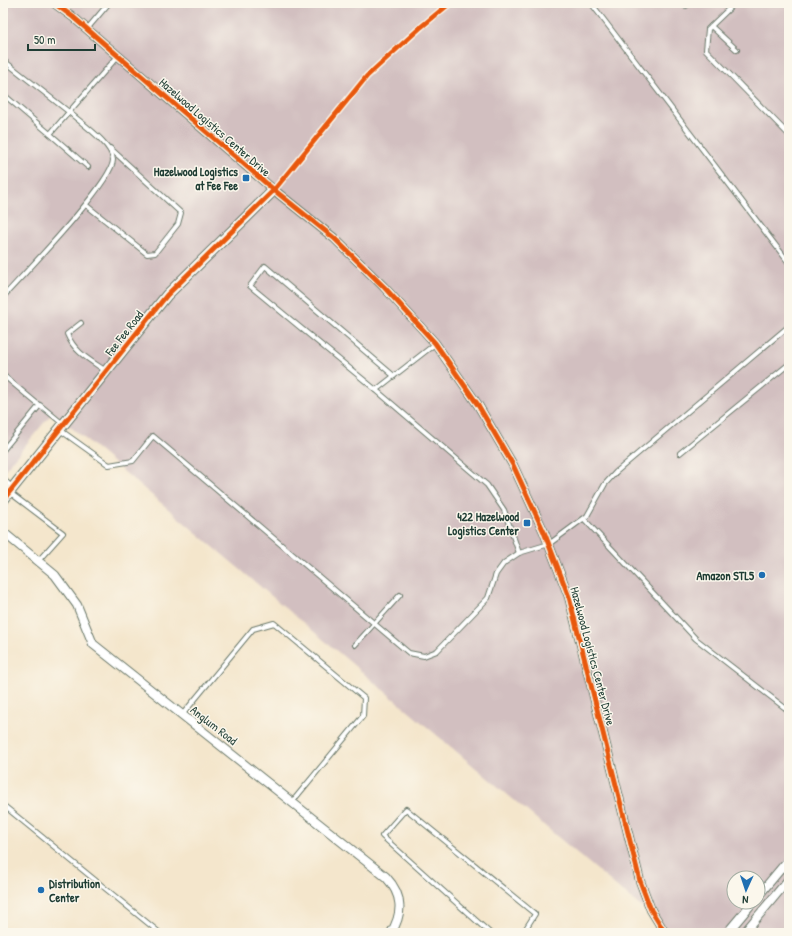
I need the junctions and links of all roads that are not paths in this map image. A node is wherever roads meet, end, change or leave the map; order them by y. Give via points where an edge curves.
1 (54, 3) edge
2 (110, 3) edge
3 (450, 3) edge
4 (591, 3) edge
5 (676, 3) edge
6 (689, 3) edge
7 (735, 3) edge
8 (711, 26) junction
9 (86, 29) junction
10 (737, 50) dead end
11 (118, 56) junction
12 (3, 60) edge
13 (3, 94) edge
14 (69, 112) junction
15 (50, 134) junction
16 (789, 135) edge
17 (108, 146) junction
18 (88, 167) dead end
19 (274, 190) junction
20 (86, 205) junction
21 (789, 263) edge
22 (3, 297) edge
23 (81, 323) dead end
24 (789, 326) edge
25 (435, 344) junction
26 (789, 364) edge
27 (107, 371) junction
28 (3, 375) edge
29 (394, 376) junction
30 (376, 390) junction
31 (40, 406) junction
32 (62, 428) junction
33 (3, 450) edge
34 (680, 453) dead end
35 (3, 479) edge
36 (9, 493) edge
37 (584, 519) junction
38 (3, 532) edge
39 (549, 544) junction
40 (519, 553) junction
41 (38, 561) junction
42 (400, 595) dead end
43 (375, 623) junction
44 (355, 645) dead end
45 (789, 711) edge
46 (182, 715) junction
47 (292, 802) junction
48 (3, 805) edge
49 (789, 859) edge
50 (789, 879) edge
51 (766, 886) edge
52 (746, 910) edge
53 (160, 933) edge
54 (391, 933) edge
55 (490, 933) edge
56 (523, 933) edge
57 (665, 933) edge
58 (727, 933) edge
59 (744, 933) edge

1 - 9 street, Hazelwood Logistics Center Drive
2 - 9 lane
3 - 19 lane via 367,76
4 - 21 lane
5 - 6 lane via 686,6
7 - 8 lane
8 - 10 lane
8 - 16 lane via 708,29 706,50
9 - 11 street, Hazelwood Logistics Center Drive
11 - 14 lane
11 - 19 street, Hazelwood Logistics Center Drive
12 - 14 lane
13 - 15 lane
14 - 15 lane
14 - 17 lane
15 - 18 lane
17 - 20 lane via 113,160 110,172
17 - 20 lane via 181,213 178,224 154,254 147,254
19 - 25 street, Hazelwood Logistics Center Drive via 334,238 384,287
19 - 27 street, Fee Fee Road via 167,295
20 - 22 lane
23 - 27 lane via 68,334 72,346
24 - 37 lane via 616,472
25 - 29 lane
25 - 39 street, Hazelwood Logistics Center Drive via 478,405 513,465
26 - 34 lane
27 - 32 street, Fee Fee Road
28 - 31 lane
29 - 30 lane
29 - 30 lane via 265,266 250,286
30 - 40 lane via 488,485 504,510
31 - 32 lane
31 - 33 lane
32 - 36 street, Fee Fee Road
32 - 43 lane via 109,466 133,461 153,436
35 - 36 lane
36 - 41 lane via 64,533
37 - 39 lane
37 - 45 lane via 696,639
38 - 41 street, Anglum Road
39 - 40 lane
39 - 57 street, Hazelwood Logistics Center Drive via 569,597 640,881 651,910
40 - 43 lane via 504,563 496,574 488,598 437,651 424,656 410,653
41 - 46 street, Anglum Road via 54,574 76,605 93,644
42 - 43 lane
43 - 44 lane
46 - 47 street, Anglum Road
46 - 47 lane via 253,629 274,623 364,698 363,716
47 - 54 street, Anglum Road via 395,887 400,912
48 - 53 lane
49 - 51 street
50 - 59 street
52 - 58 street
55 - 56 lane via 382,836 406,809 535,914

